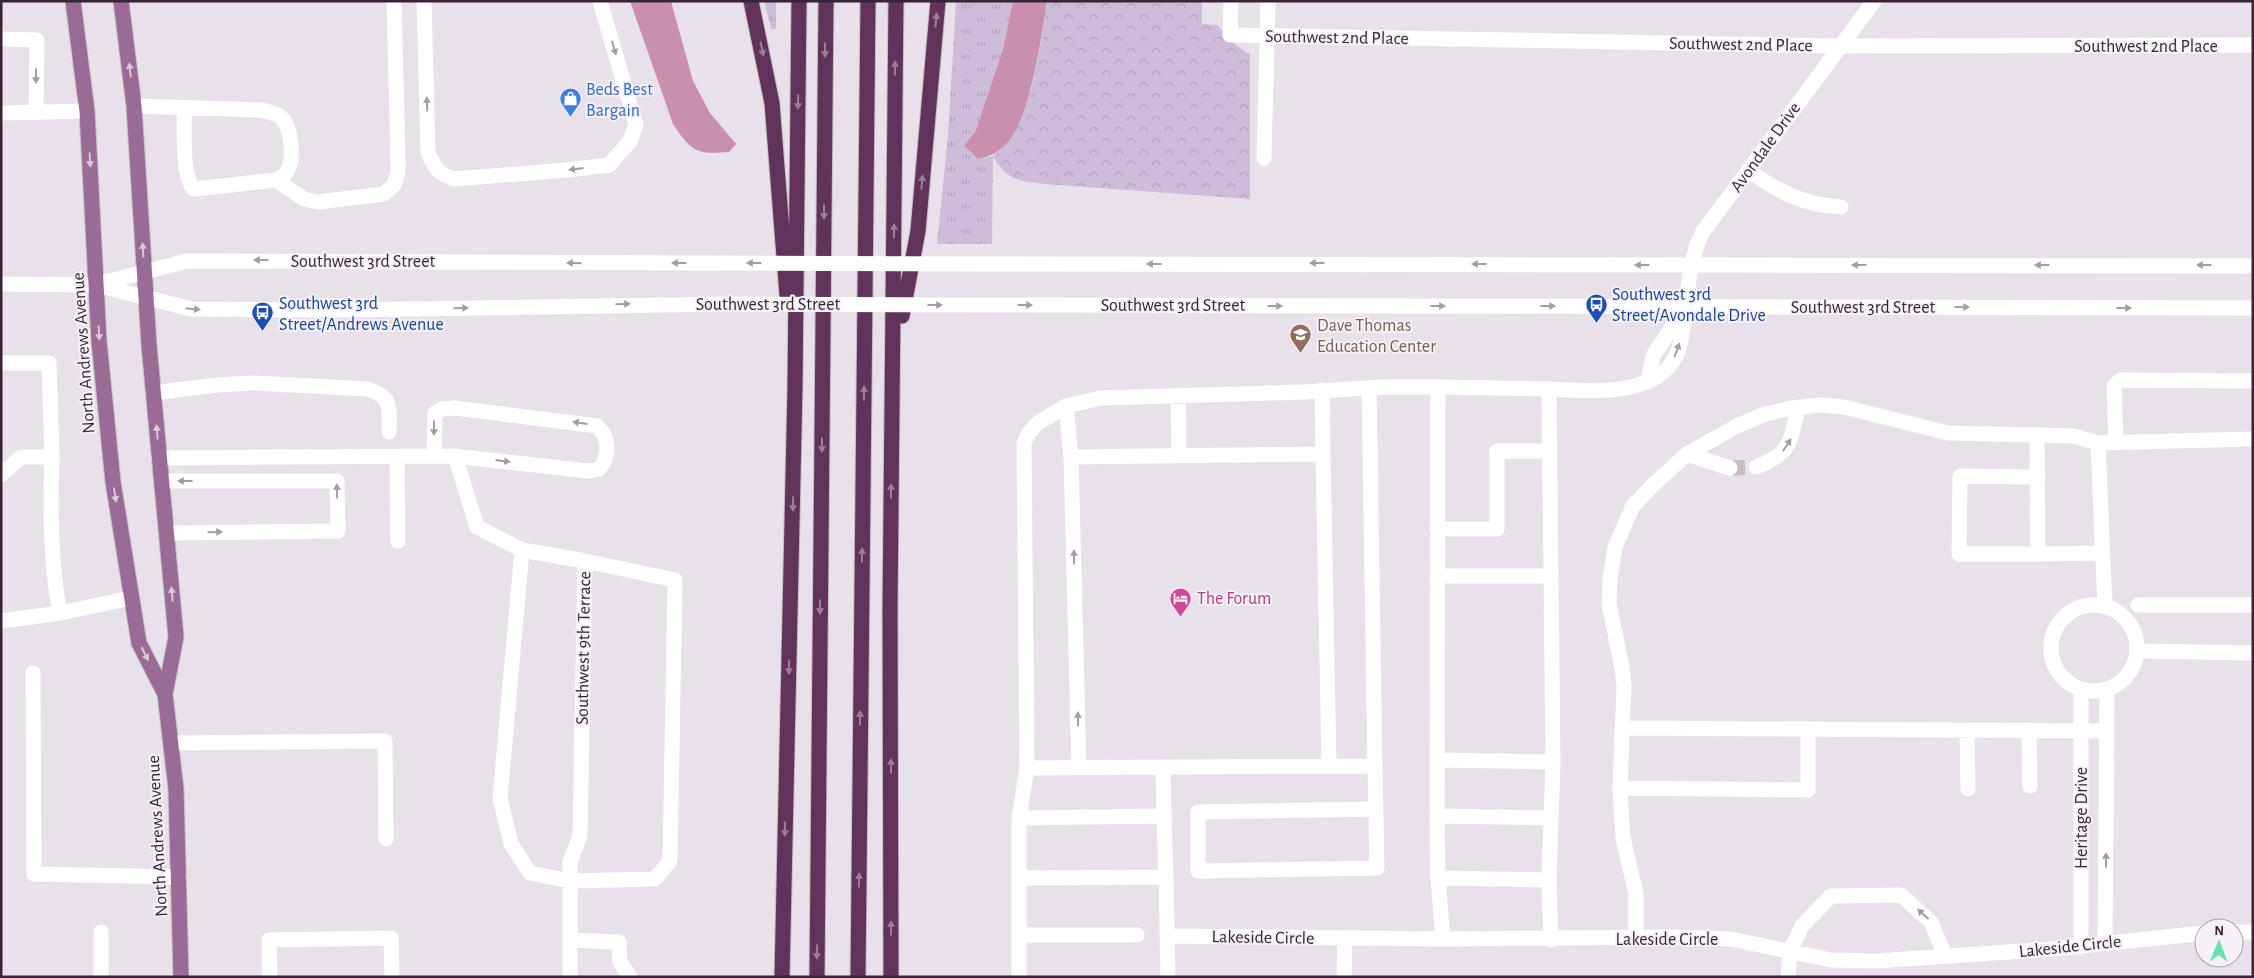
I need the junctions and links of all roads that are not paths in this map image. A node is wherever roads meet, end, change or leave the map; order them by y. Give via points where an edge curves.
1 (73, 1) edge
2 (121, 1) edge
3 (394, 1) edge
4 (424, 1) edge
5 (600, 1) edge
6 (752, 1) edge
7 (799, 1) edge
8 (826, 1) edge
9 (868, 1) edge
10 (896, 1) edge
11 (938, 1) edge
12 (1231, 1) edge
13 (1268, 1) edge
14 (1874, 1) edge
15 (1268, 36) junction
16 (1, 39) edge
17 (2253, 45) edge
18 (1840, 46) junction
19 (134, 106) junction
20 (184, 108) junction
21 (87, 111) junction
22 (1, 113) edge
23 (36, 113) junction
24 (1264, 158) dead end
25 (1748, 170) junction
26 (276, 180) junction
27 (1841, 207) dead end
28 (1690, 265) junction
29 (2253, 266) edge
30 (144, 272) junction
31 (1, 284) edge
32 (96, 285) junction
33 (146, 298) junction
34 (1686, 306) junction
35 (2253, 308) edge
36 (1, 363) edge
37 (892, 367) junction
38 (2253, 381) edge
39 (795, 386) junction
40 (1438, 387) junction
41 (1369, 388) junction
42 (1549, 389) junction
43 (1322, 390) junction
44 (153, 393) junction
45 (1178, 394) junction
46 (1066, 406) junction
47 (1798, 408) junction
48 (389, 432) dead end
49 (2037, 435) junction
50 (2253, 439) edge
51 (2116, 442) junction
52 (2098, 443) junction
53 (1550, 452) junction
54 (1323, 454) junction
55 (1687, 454) junction
56 (434, 456) junction
57 (454, 456) junction
58 (1179, 456) junction
59 (21, 457) junction
60 (52, 457) junction
61 (397, 457) junction
62 (1071, 457) junction
63 (1, 458) edge
64 (160, 458) junction
65 (1756, 467) tunnel mouth
66 (1730, 468) tunnel mouth
67 (1, 475) edge
68 (2038, 477) junction
69 (162, 481) junction
70 (1437, 529) junction
71 (167, 533) junction
72 (398, 541) dead end
73 (522, 550) junction
74 (2101, 553) junction
75 (2038, 554) junction
76 (585, 561) junction
77 (1437, 576) junction
78 (1551, 576) junction
79 (131, 598) junction
80 (2138, 605) dead end
81 (2253, 605) edge
82 (2105, 606) junction
83 (60, 613) junction
84 (1, 621) edge
85 (2138, 651) junction
86 (2253, 653) edge
87 (33, 673) dead end
88 (2081, 690) junction
89 (2107, 690) junction
90 (165, 694) junction
91 (1622, 728) junction
92 (1808, 729) junction
93 (1967, 730) junction
94 (2029, 730) junction
95 (2081, 731) junction
96 (2106, 731) junction
97 (171, 743) junction
98 (1438, 760) junction
99 (1553, 762) junction
100 (1329, 765) junction
101 (1375, 766) junction
102 (1163, 767) junction
103 (1027, 768) junction
104 (1079, 768) junction
105 (2030, 786) dead end
106 (1620, 788) junction
107 (1968, 788) dead end
108 (1376, 808) junction
109 (1164, 816) junction
110 (1437, 816) junction
111 (1019, 818) junction
112 (1551, 818) junction
113 (386, 839) dead end
114 (179, 877) junction
115 (1166, 877) junction
116 (1019, 878) junction
117 (1438, 878) junction
118 (1549, 880) junction
119 (570, 881) junction
120 (2105, 892) junction
121 (2081, 895) junction
122 (101, 932) dead end
123 (2194, 934) edge
124 (1019, 935) junction
125 (1137, 935) dead end
126 (1168, 936) junction
127 (1345, 938) junction
128 (1636, 938) junction
129 (1443, 939) junction
130 (570, 940) junction
131 (1551, 940) junction
132 (2105, 944) junction
133 (2080, 947) junction
134 (1790, 951) junction
135 (1945, 956) junction
136 (101, 977) edge
137 (181, 977) edge
138 (270, 977) edge
139 (392, 977) edge
140 (570, 977) edge
141 (630, 977) edge
142 (782, 977) edge
143 (817, 977) edge
144 (858, 977) edge
145 (891, 977) edge
146 (1019, 977) edge
147 (1168, 977) edge
148 (1344, 977) edge
149 (1788, 977) edge

1 - 21 main road, North Andrews Avenue
19 -> 2 main road, North Andrews Avenue
3 - 26 street via 398,172 394,185 384,194 318,202 304,199
5 -> 4 street via 636,125 630,141 609,165 454,179 442,176 428,153
6 -> 39 highway via 772,103
7 -> 39 highway
8 -> 143 highway
144 -> 9 highway
37 -> 10 highway
37 -> 11 highway via 918,230
12 - 15 street, Southwest 2nd Place via 1230,35
13 - 15 street
14 - 18 street, Avondale Drive
15 - 18 street, Southwest 2nd Place
15 - 24 street
16 -> 23 street via 36,40
17 - 18 street, Southwest 2nd Place
18 - 25 street, Avondale Drive
19 - 20 street
30 -> 19 main road, North Andrews Avenue
20 - 26 street via 187,173 189,184 194,189
20 - 26 street via 262,110 279,116 287,125 290,162 286,174
21 - 23 street
21 -> 32 main road, North Andrews Avenue
22 - 23 street
25 - 27 street via 1799,200 1819,206
25 - 28 street, Avondale Drive via 1702,233
29 -> 28 street, Southwest 3rd Street
28 -> 30 street, Southwest 3rd Street, bridge via 187,261
28 - 34 street, Avondale Drive
30 - 32 street, Southwest 3rd Street
30 - 33 main road, North Andrews Avenue
31 - 32 street, Southwest 3rd Street
32 - 33 street, Southwest 3rd Street
32 -> 79 main road, North Andrews Avenue via 113,482
33 -> 34 street, Southwest 3rd Street, bridge via 191,310 728,304
33 - 44 main road, North Andrews Avenue
34 -> 35 street, Southwest 3rd Street
34 - 42 street via 1653,356 1648,382 1605,391
36 - 60 street via 49,363
145 -> 37 highway
38 - 51 street via 2120,380 2114,386
39 -> 142 highway
40 - 41 street
40 - 42 street
40 - 70 street
41 - 43 street
41 - 101 street
42 - 53 street
43 - 45 street
43 - 54 street
44 - 48 street via 252,383 366,389 386,398
64 -> 44 main road, North Andrews Avenue
45 - 46 street via 1100,398
45 - 58 street
46 - 62 street
46 - 103 street via 1038,423 1024,443
47 - 49 street via 1844,407 1948,433
47 - 55 street via 1765,414
65 -> 47 street via 1776,459 1791,442
49 - 52 street via 2073,436
49 - 68 street
50 - 51 street
51 - 52 street
52 - 74 street
53 - 70 street via 1497,452 1497,529
53 - 78 street
54 - 58 street
54 - 100 street
55 - 66 street
55 - 91 street via 1633,506 1615,547 1609,604 1622,667
56 - 57 street
57 -> 56 street via 588,471 599,469 607,451 603,431 597,426 448,408 435,412
56 - 61 street
57 - 73 street, Southwest 9th Terrace via 477,527
58 - 62 street
59 - 60 street
59 - 63 street
59 - 67 street
60 - 83 street via 50,494 55,588
61 - 64 street
61 - 72 street
104 -> 62 street
64 - 69 main road, North Andrews Avenue
68 - 75 street
68 - 75 street via 1960,476 1959,554
69 - 71 main road, North Andrews Avenue
71 -> 69 street via 338,531 337,481
70 - 77 street
90 -> 71 main road, North Andrews Avenue via 176,636
73 - 76 street, Southwest 9th Terrace
73 - 119 street via 500,798 511,844 530,873
74 - 75 street
74 - 82 street
76 - 119 street, Southwest 9th Terrace via 580,836 570,862
76 - 119 street via 675,580 670,861 655,879
77 - 78 street
77 - 98 street
78 - 99 street
79 - 83 street
79 -> 90 main road, North Andrews Avenue via 139,643
80 - 81 street
82 - 85 street via 2130,623
82 - 88 street via 2075,609 2063,617 2054,630 2050,644 2051,659 2057,672
83 - 84 street
85 - 86 street
85 - 89 street via 2128,675
87 - 114 street via 34,874
88 - 89 street
88 - 95 street, Heritage Drive
89 - 96 street, Heritage Drive
90 - 97 main road, North Andrews Avenue
91 - 92 street
91 - 106 street
92 - 93 street
92 - 106 street via 1808,790
93 - 94 street
93 - 107 street
94 - 95 street
94 - 105 street
95 - 96 street
95 - 121 street, Heritage Drive
120 -> 96 street, Heritage Drive
97 - 113 street via 384,741
97 - 114 main road, North Andrews Avenue
98 - 99 street
98 - 110 street
99 - 112 street
100 - 101 street
100 - 102 street
101 - 108 street
102 - 104 street
102 - 109 street
103 - 104 street
103 - 111 street
106 - 128 street via 1623,838 1636,894
108 - 108 street via 1377,868 1198,871 1198,812
109 - 111 street
109 - 115 street
110 - 112 street
110 - 117 street
111 - 116 street
112 - 118 street
114 - 137 main road, North Andrews Avenue
115 - 116 street
115 - 126 street
116 - 124 street
117 - 118 street
117 - 129 street
118 - 131 street
119 - 130 street, Southwest 9th Terrace
120 - 121 street
120 - 132 street, Heritage Drive
121 - 133 street, Heritage Drive
122 - 136 street
123 - 132 street, Lakeside Circle
124 - 125 street
124 - 146 street
126 - 127 street, Lakeside Circle
126 - 147 street
127 - 129 street, Lakeside Circle
127 - 148 street
128 - 131 street, Lakeside Circle
128 - 134 street, Lakeside Circle via 1731,939
129 - 131 street, Lakeside Circle
130 - 140 street, Southwest 9th Terrace
130 - 141 street via 619,942 620,962
132 - 133 street, Lakeside Circle
133 - 135 street, Lakeside Circle
134 - 135 street, Lakeside Circle via 1831,960 1855,961
135 -> 134 street via 1931,922 1901,895 1831,896 1802,926
134 - 149 street
138 - 139 street via 270,940 391,938

